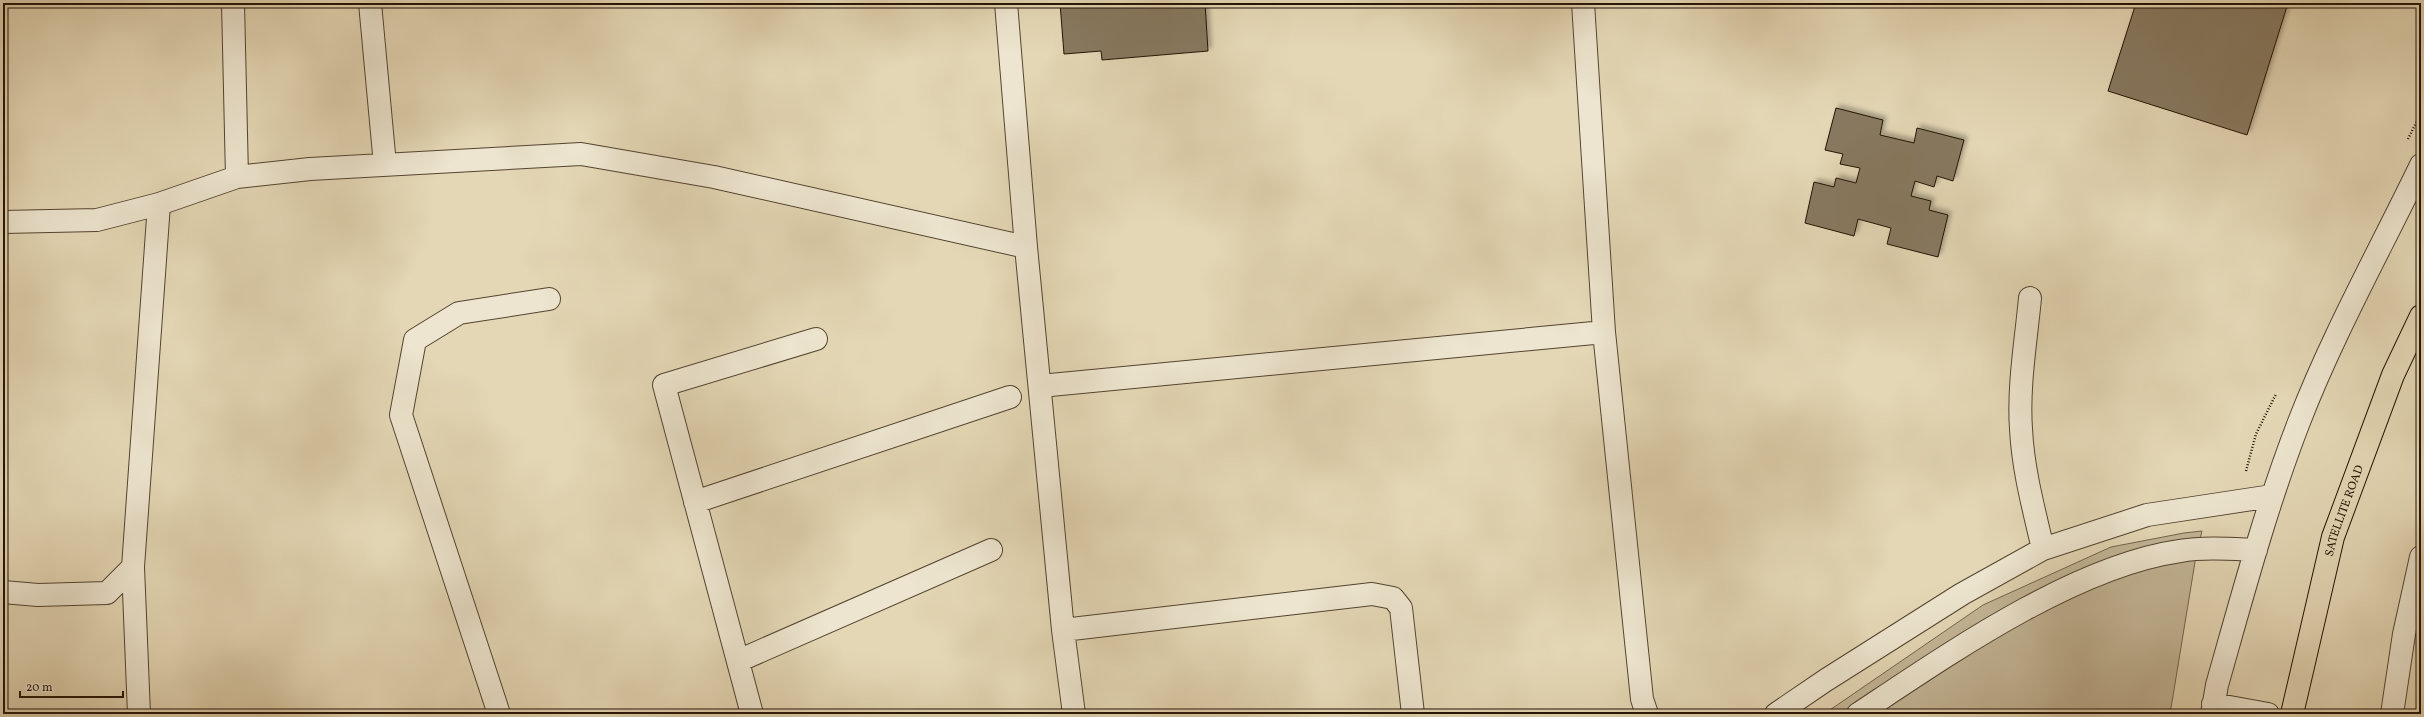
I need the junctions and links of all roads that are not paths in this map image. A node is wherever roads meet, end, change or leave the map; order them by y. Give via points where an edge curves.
1 (233, 3) edge
2 (370, 3) edge
3 (1006, 3) edge
4 (1583, 3) edge
5 (385, 165) junction
6 (2421, 165) edge
7 (237, 177) junction
8 (158, 204) junction
9 (3, 222) edge
10 (1026, 247) junction
11 (2030, 298) dead end
12 (549, 299) dead end
13 (2421, 316) edge
14 (1604, 332) junction
15 (816, 339) dead end
16 (1040, 386) junction
17 (1010, 397) dead end
18 (2272, 496) junction
19 (695, 502) junction
20 (2043, 549) junction
21 (991, 550) dead end
22 (2256, 550) junction
23 (2421, 557) edge
24 (134, 567) junction
25 (3, 592) edge
26 (1063, 630) junction
27 (738, 661) junction
28 (2213, 709) edge
29 (138, 714) edge
30 (500, 714) edge
31 (752, 714) edge
32 (1074, 714) edge
33 (1413, 714) edge
34 (1646, 714) edge
35 (1776, 714) edge
36 (1858, 714) edge
37 (2268, 714) edge
38 (2292, 714) edge
39 (2392, 714) edge

1 - 7 street
2 - 5 street
3 - 10 street
4 - 14 street
5 - 7 street via 310,169
5 - 10 street via 581,154 714,177
6 - 18 street via 2328,358 2300,421
7 - 8 street
8 - 9 street via 97,220
8 - 24 street
10 - 16 street
11 - 20 street via 2022,381 2021,429 2032,503
12 - 30 street via 459,313 415,340 401,415
13 - 38 main road, SATELLITE ROAD via 2393,375 2333,536
14 - 16 street
14 - 34 street via 1642,699
15 - 19 street via 664,385
16 - 26 street
17 - 19 street
18 - 20 street via 2147,515
18 - 22 street
19 - 27 street
20 - 35 street via 1962,594
21 - 27 street
22 - 28 street via 2217,685
22 - 36 street via 2180,551 2133,563 2081,582 1998,625
23 - 39 street via 2404,634
24 - 25 street via 107,593 38,595
24 - 29 street
26 - 32 street
26 - 33 street via 1372,594 1393,598 1401,608
27 - 31 street
28 - 37 street

